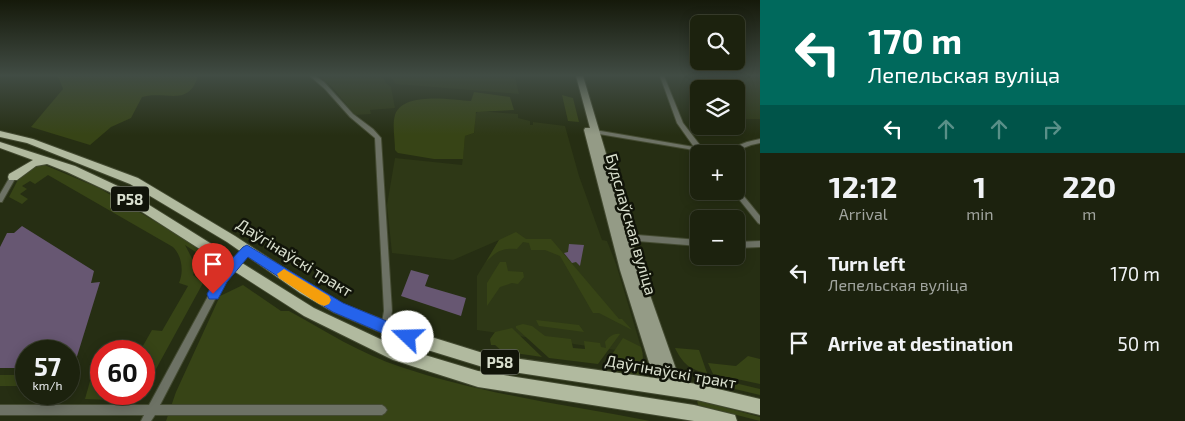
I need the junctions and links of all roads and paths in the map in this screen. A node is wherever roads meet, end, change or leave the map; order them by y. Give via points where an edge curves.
1 (333, 96) edge
2 (578, 96) edge
3 (585, 96) edge
4 (670, 96) edge
5 (595, 132) junction
6 (0, 134) edge
7 (692, 141) junction
8 (760, 141) edge
9 (0, 145) edge
10 (696, 145) edge
11 (743, 145) edge
12 (689, 147) joint
13 (18, 151) junction
14 (48, 160) junction
15 (13, 177) junction
16 (0, 200) edge
17 (743, 200) edge
18 (760, 221) edge
19 (625, 237) junction
20 (690, 242) edge
21 (760, 244) edge
22 (745, 245) edge
23 (247, 250) junction
24 (234, 264) junction
25 (385, 328) junction
26 (528, 366) junction
27 (668, 382) junction
28 (530, 389) junction
29 (760, 407) edge
30 (0, 410) edge
31 (152, 410) junction
32 (382, 410) dead end
33 (668, 415) edge
34 (146, 421) edge
35 (729, 421) edge

1 - 25 street via 378,138 388,311
2 - 27 main road, Будслаўская вуліца via 632,289 658,368
3 - 5 main road, Будслаўская вуліца
4 - 7 street
5 - 12 street
5 - 19 main road, Будслаўская вуліца
6 - 23 main road, Даўгінаўскі тракт / Р58 via 30,141 134,182
7 - 10 street
7 - 12 street via 693,146
8 - 11 street
9 - 13 main road, Р58
13 - 14 main road, Р58
13 - 15 main road via 23,155
14 - 15 main road via 33,163
14 - 24 main road, Р58 via 118,191
15 - 16 street
17 - 18 street
19 - 20 street
19 - 27 main road, Будслаўская вуліца via 669,369
21 - 22 street
23 - 24 main road
23 - 25 main road, Даўгінаўскі тракт / Р58 via 338,308
24 - 28 main road, Р58 via 309,312 393,354 440,369
24 - 31 street via 222,278
25 - 26 main road, Даўгінаўскі тракт / Р58 via 486,361
26 - 27 main road, Даўгінаўскі тракт / Р58
26 - 28 main road
27 - 29 main road, Даўгінаўскі тракт / Р58
27 - 33 main road
28 - 33 main road, Р58
30 - 31 street
31 - 32 street
31 - 34 street
33 - 35 main road, Р58

